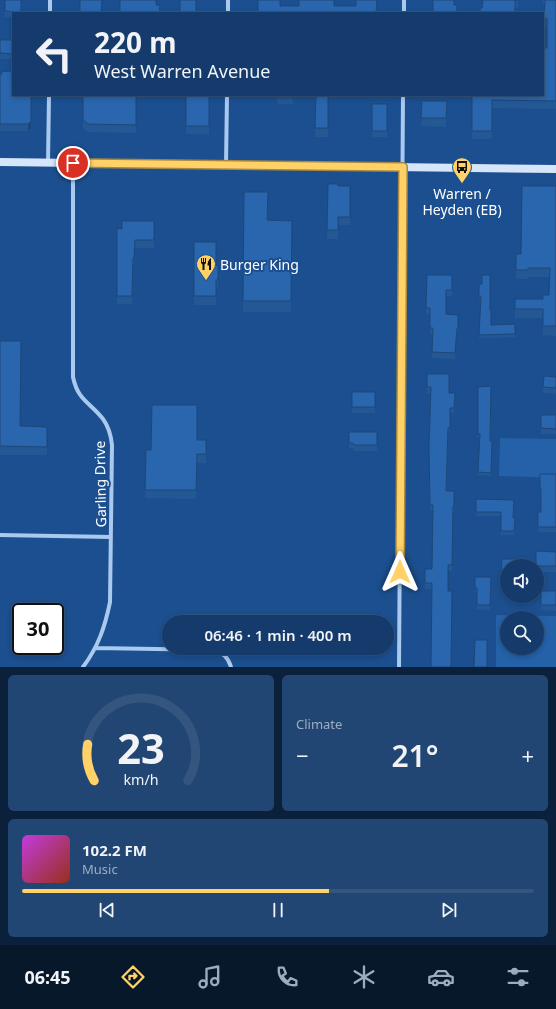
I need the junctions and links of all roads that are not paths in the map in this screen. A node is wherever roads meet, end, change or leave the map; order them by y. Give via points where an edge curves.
1 (50, 0) edge
2 (228, 0) edge
3 (404, 0) edge
4 (50, 12) edge
5 (228, 12) edge
6 (404, 12) edge
7 (49, 96) edge
8 (227, 96) edge
9 (403, 96) edge
10 (0, 162) edge
11 (48, 163) junction
12 (73, 163) junction
13 (226, 164) junction
14 (403, 167) junction
15 (556, 169) edge
16 (0, 535) edge
17 (111, 537) junction
18 (96, 648) junction
19 (83, 667) edge
20 (231, 667) edge
21 (399, 667) edge

1 - 4 street
2 - 5 street
3 - 6 street
7 - 11 street
8 - 13 street
9 - 14 street
10 - 11 main road
11 - 12 main road
12 - 13 main road
12 - 17 street, Garling Drive via 73,377 80,395 103,419 111,435
13 - 14 main road
14 - 15 main road
14 - 21 street
16 - 17 street
17 - 18 street, Garling Drive via 110,602
18 - 19 street, Garling Drive
18 - 20 street via 214,650 224,654

